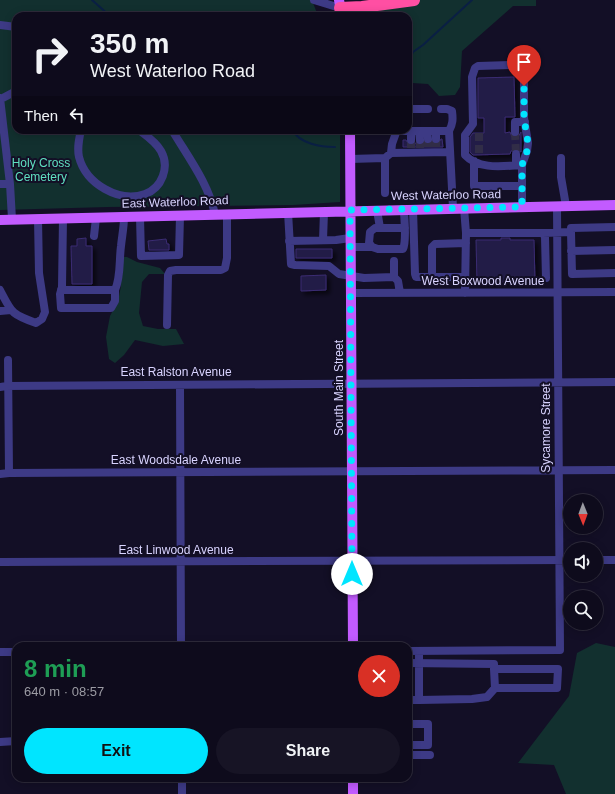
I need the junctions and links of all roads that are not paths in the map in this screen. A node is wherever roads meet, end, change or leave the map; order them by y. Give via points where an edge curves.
1 (314, 0) edge
2 (361, 0) edge
3 (414, 0) edge
4 (340, 8) edge
5 (0, 25) edge
6 (12, 26) edge
7 (12, 93) edge
8 (1, 98) edge
9 (412, 109) edge
10 (428, 109) dead end
11 (441, 109) dead end
12 (525, 122) junction
13 (473, 124) junction
14 (449, 131) junction
15 (515, 132) dead end
16 (479, 133) tunnel mouth
17 (80, 134) edge
18 (144, 134) edge
19 (174, 134) edge
20 (350, 134) edge
21 (396, 134) edge
22 (404, 134) edge
23 (424, 143) junction
24 (450, 152) junction
25 (516, 154) tunnel mouth
26 (388, 156) junction
27 (561, 158) dead end
28 (350, 159) junction
29 (477, 160) junction
30 (519, 165) junction
31 (0, 184) edge
32 (10, 184) junction
33 (522, 186) junction
34 (385, 194) dead end
35 (615, 205) edge
36 (562, 206) junction
37 (522, 207) junction
38 (453, 208) junction
39 (464, 208) junction
40 (409, 209) junction
41 (350, 210) junction
42 (378, 210) junction
43 (288, 212) junction
44 (324, 212) junction
45 (227, 214) junction
46 (215, 215) junction
47 (140, 216) junction
48 (180, 216) junction
49 (124, 217) junction
50 (63, 218) junction
51 (96, 218) junction
52 (38, 219) junction
53 (0, 220) edge
54 (12, 220) junction
55 (380, 228) junction
56 (404, 228) junction
57 (615, 228) edge
58 (557, 232) junction
59 (571, 232) junction
60 (466, 233) junction
61 (542, 233) junction
62 (94, 236) dead end
63 (323, 240) junction
64 (290, 241) junction
65 (350, 242) junction
66 (466, 243) junction
67 (372, 248) junction
68 (615, 250) edge
69 (571, 251) junction
70 (394, 261) dead end
71 (546, 269) junction
72 (558, 269) junction
73 (615, 273) edge
74 (350, 276) junction
75 (394, 277) junction
76 (432, 277) junction
77 (465, 277) junction
78 (546, 278) dead end
79 (0, 290) edge
80 (61, 290) junction
81 (115, 290) junction
82 (465, 292) junction
83 (615, 292) edge
84 (351, 293) junction
85 (400, 293) junction
86 (558, 293) junction
87 (11, 310) junction
88 (0, 311) edge
89 (167, 325) dead end
90 (8, 360) dead end
91 (615, 382) edge
92 (352, 383) junction
93 (558, 383) junction
94 (180, 385) junction
95 (4, 386) edge
96 (558, 470) junction
97 (615, 470) edge
98 (352, 471) junction
99 (180, 472) junction
100 (9, 473) junction
101 (0, 474) edge
102 (559, 560) junction
103 (563, 560) edge
104 (603, 560) edge
105 (615, 560) edge
106 (352, 561) junction
107 (0, 562) edge
108 (180, 562) junction
109 (181, 642) edge
110 (353, 642) edge
111 (412, 651) edge
112 (419, 651) junction
113 (0, 652) edge
114 (12, 652) edge
115 (412, 663) edge
116 (419, 663) junction
117 (494, 669) junction
118 (495, 688) junction
119 (412, 700) edge
120 (419, 700) junction
121 (412, 724) edge
122 (0, 742) edge
123 (12, 742) edge
124 (412, 745) edge
125 (412, 755) edge
126 (430, 755) dead end
127 (182, 782) edge
128 (353, 782) edge
129 (182, 794) edge
130 (354, 794) edge

1 - 4 street
2 - 4 highway
3 - 4 highway via 362,8
5 - 6 street
7 - 8 street
8 - 32 street
9 - 10 street
11 - 14 street via 452,111 452,125
12 - 13 street via 523,68 514,65 478,66 472,77
12 - 15 street via 515,122
12 - 30 street via 527,151
13 - 16 street
13 - 29 street via 466,133 465,155
14 - 23 street
14 - 24 street
17 - 18 street via 79,157 93,181 114,193 134,196 153,190 164,171 162,152
19 - 46 street via 207,189
20 - 28 main road, South Main Street
21 - 26 street
22 - 23 street
23 - 24 street
23 - 26 street
24 - 38 street
25 - 30 street
26 - 28 street
26 - 34 street
27 - 36 street, Sycamore Street
28 - 41 main road, South Main Street
29 - 30 street via 486,166
29 - 33 street via 474,186
30 - 33 street
31 - 32 street
32 - 54 street
33 - 37 street
35 - 36 main road, West Waterloo Road
36 - 37 main road, West Waterloo Road
36 - 58 street, Sycamore Street
37 - 39 main road, West Waterloo Road
38 - 39 main road, West Waterloo Road
38 - 40 main road, West Waterloo Road
39 - 60 street
40 - 42 main road, West Waterloo Road
40 - 56 street
40 - 76 street via 416,277
41 - 42 main road, West Waterloo Road
41 - 44 main road, East Waterloo Road
41 - 65 main road, South Main Street
42 - 55 street
43 - 44 main road, East Waterloo Road
43 - 45 main road, East Waterloo Road
43 - 64 street
44 - 63 street
45 - 46 main road, East Waterloo Road
45 - 89 street via 225,268 170,271
46 - 48 main road, East Waterloo Road
47 - 48 main road, East Waterloo Road
47 - 48 street via 141,256 179,255
47 - 49 main road, East Waterloo Road
49 - 51 main road, East Waterloo Road
49 - 81 street
50 - 51 main road, East Waterloo Road
50 - 52 main road, East Waterloo Road
50 - 80 street
51 - 62 street
52 - 54 main road, East Waterloo Road
52 - 87 street via 39,273 45,312 42,319 36,323
53 - 54 main road, East Waterloo Road
55 - 56 street
55 - 67 street via 370,232 369,243
56 - 67 street via 403,249
57 - 59 street via 571,228
58 - 59 street
58 - 61 street
58 - 72 street, Sycamore Street
59 - 69 street
60 - 61 street
60 - 66 street
61 - 71 street via 545,237
63 - 64 street
63 - 65 street
64 - 74 street via 291,264 329,266 339,274
65 - 67 street
65 - 74 main road, South Main Street
66 - 76 street via 432,246
66 - 77 street
68 - 69 street
69 - 73 street via 572,274
70 - 75 street
71 - 72 street
71 - 78 street
72 - 86 street, Sycamore Street
74 - 75 street
74 - 84 main road, South Main Street
75 - 85 street via 398,281
76 - 77 street
77 - 82 street
79 - 87 street
80 - 81 street
80 - 81 street via 61,308 111,308 115,301
82 - 85 street, West Boxwood Avenue
82 - 86 street, West Boxwood Avenue
83 - 86 street, West Boxwood Avenue
84 - 85 street, West Boxwood Avenue
84 - 92 main road, South Main Street
86 - 93 street, Sycamore Street
87 - 88 street
90 - 95 street
91 - 93 street, East Ralston Avenue
92 - 93 street, East Ralston Avenue
92 - 94 street, East Ralston Avenue
92 - 98 main road, South Main Street
93 - 96 street, Sycamore Street
94 - 95 street, East Ralston Avenue
94 - 99 street
95 - 100 street
96 - 97 street, East Woodsdale Avenue
96 - 98 street, East Woodsdale Avenue
96 - 102 street, Sycamore Street
98 - 99 street, East Woodsdale Avenue
98 - 106 main road, South Main Street
99 - 100 street, East Woodsdale Avenue
99 - 108 street
100 - 101 street, East Woodsdale Avenue
102 - 103 street, East Linwood Avenue
102 - 106 street, East Linwood Avenue
102 - 112 street, Sycamore Street via 560,650
104 - 105 street
106 - 108 street, East Linwood Avenue
106 - 110 main road, South Main Street
107 - 108 street, East Linwood Avenue
108 - 109 street
111 - 112 street
112 - 116 street
113 - 114 street
115 - 116 street
116 - 117 street via 494,664
116 - 120 street
117 - 118 street
117 - 118 street via 558,669 557,688
118 - 120 street via 487,697
119 - 120 street
121 - 124 street via 428,724 428,745
122 - 123 street
125 - 126 street
127 - 129 street
128 - 130 main road

